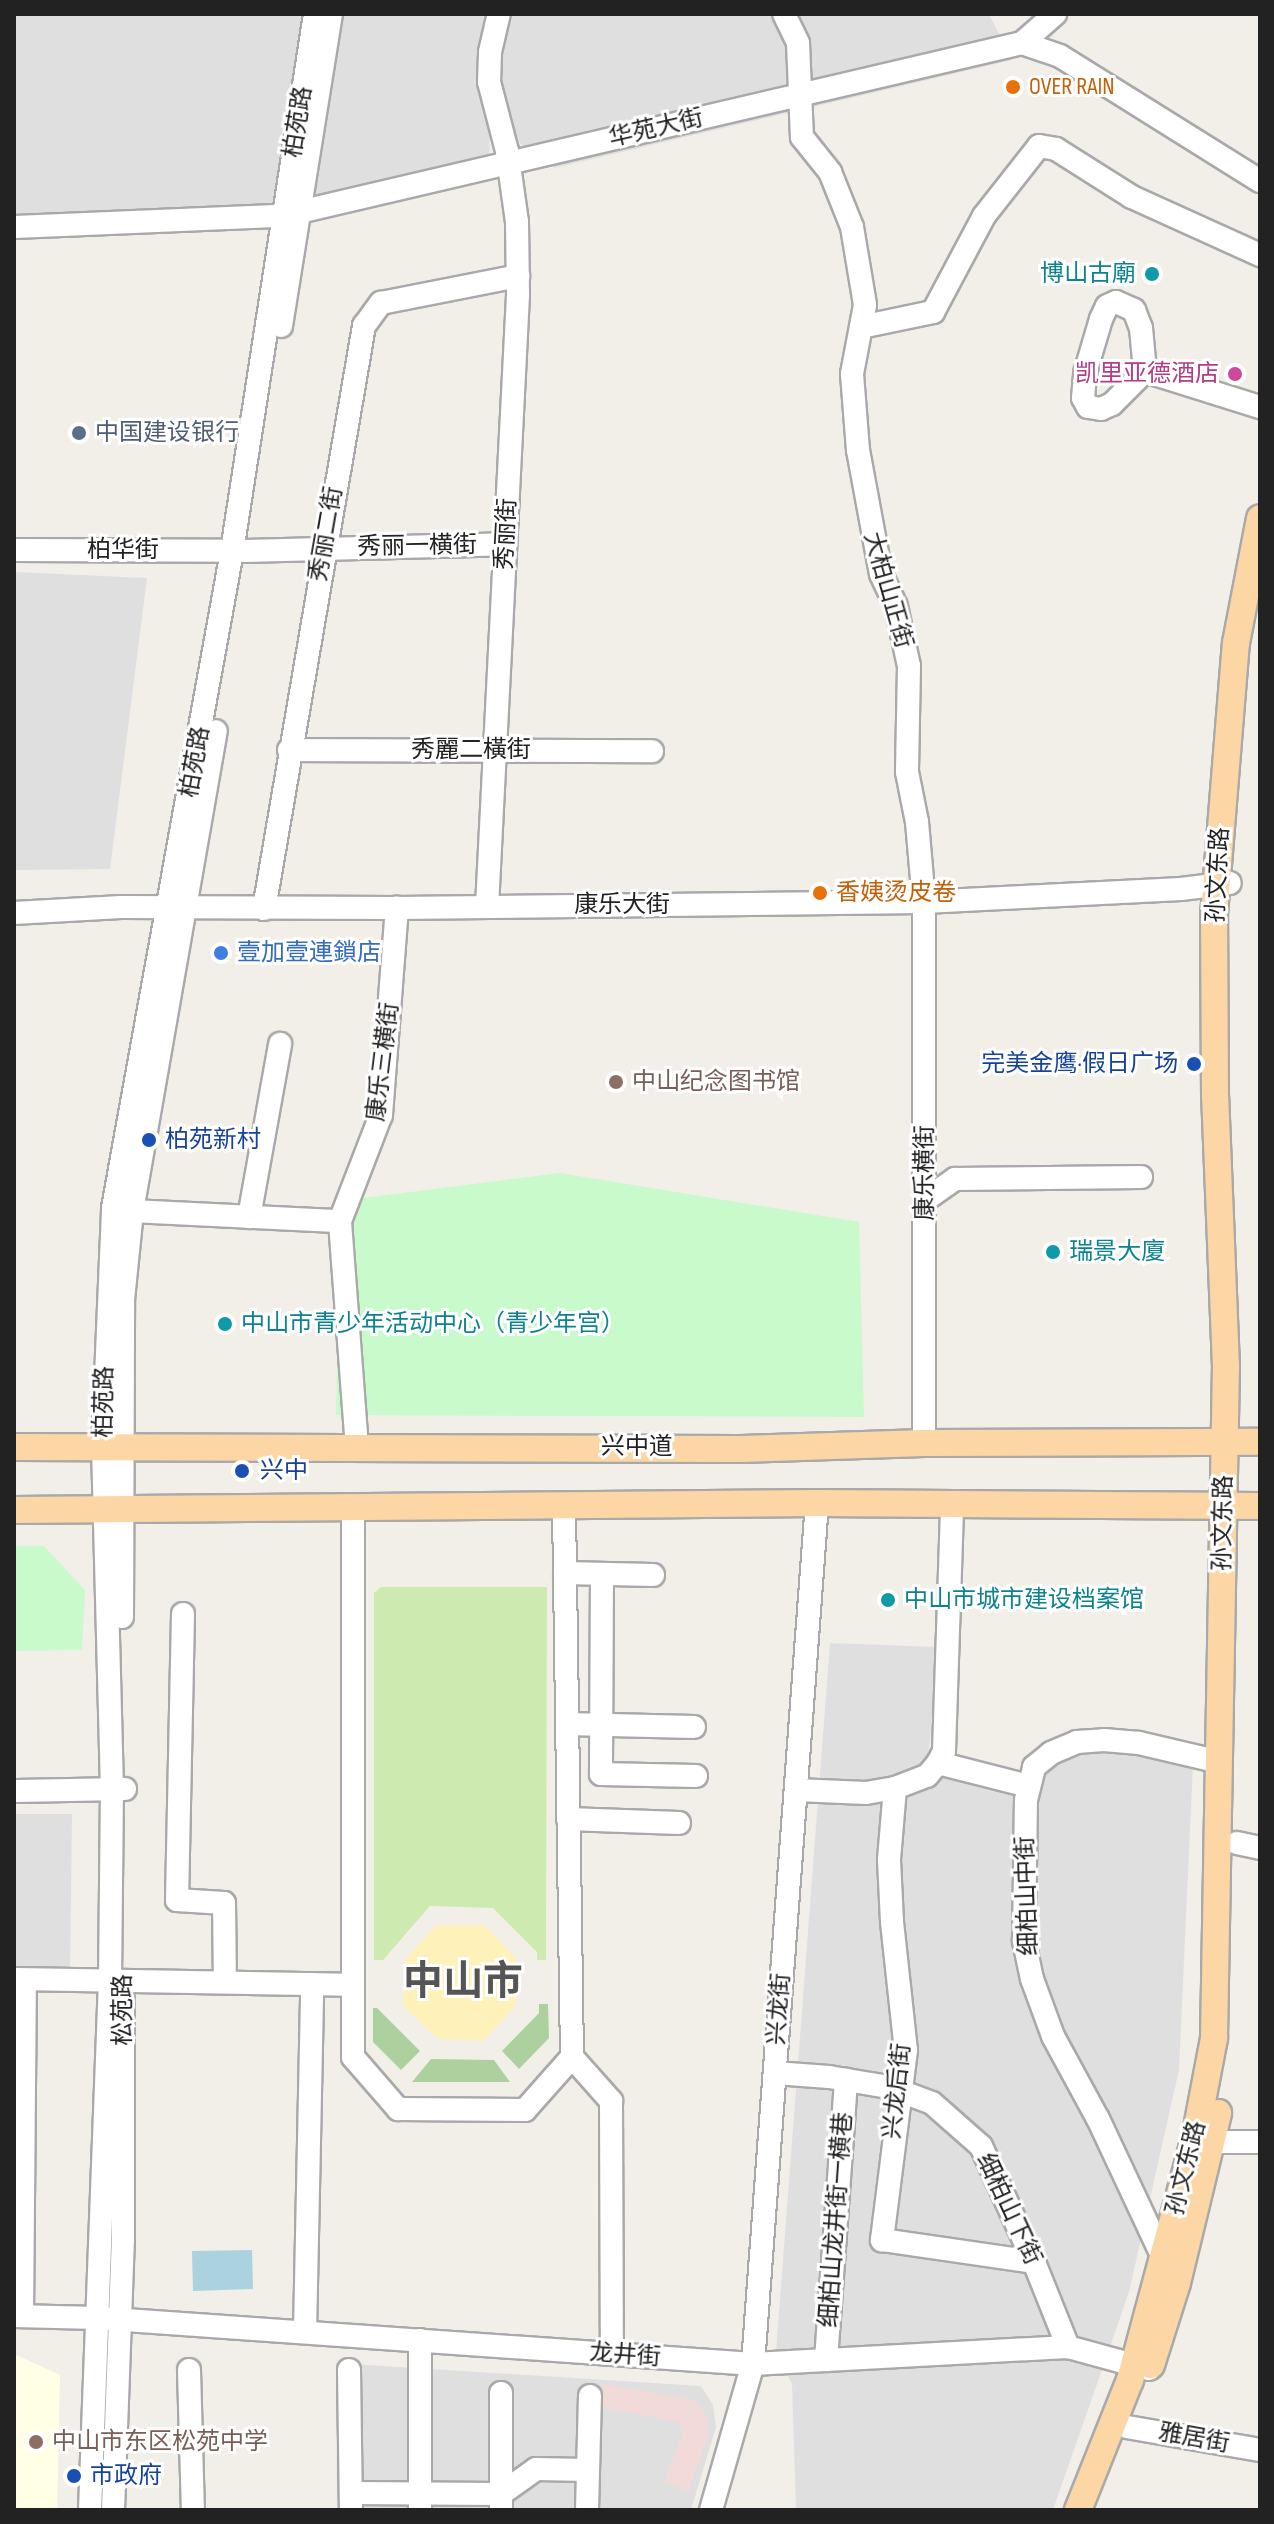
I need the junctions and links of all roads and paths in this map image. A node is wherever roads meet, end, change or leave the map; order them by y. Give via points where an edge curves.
1 (315, 14) edge
2 (331, 14) edge
3 (499, 14) edge
4 (784, 14) edge
5 (1055, 14) edge
6 (1022, 43) junction
7 (799, 95) junction
8 (507, 162) junction
9 (1260, 181) edge
10 (291, 214) junction
11 (14, 227) edge
12 (1260, 255) edge
13 (518, 276) junction
14 (861, 327) junction
15 (1145, 371) dead end
16 (1260, 407) edge
17 (1260, 518) edge
18 (505, 544) junction
19 (324, 548) junction
20 (14, 550) edge
21 (238, 551) junction
22 (1260, 605) edge
23 (289, 750) junction
24 (495, 750) junction
25 (652, 751) dead end
26 (1223, 884) junction
27 (924, 902) junction
28 (487, 907) junction
29 (397, 908) junction
30 (178, 909) junction
31 (264, 909) junction
32 (14, 913) edge
33 (280, 1044) dead end
34 (1141, 1177) dead end
35 (925, 1200) junction
36 (132, 1211) junction
37 (249, 1217) junction
38 (340, 1221) junction
39 (1242, 1442) edge
40 (924, 1443) junction
41 (14, 1447) edge
42 (112, 1448) junction
43 (357, 1448) junction
44 (817, 1503) junction
45 (952, 1504) junction
46 (564, 1506) junction
47 (1242, 1506) edge
48 (353, 1508) junction
49 (14, 1510) edge
50 (113, 1510) junction
51 (565, 1573) junction
52 (602, 1574) junction
53 (653, 1575) dead end
54 (183, 1614) dead end
55 (567, 1724) junction
56 (601, 1724) junction
57 (694, 1727) dead end
58 (1220, 1762) junction
59 (938, 1763) junction
60 (696, 1776) dead end
61 (1028, 1786) junction
62 (895, 1788) junction
63 (119, 1789) junction
64 (796, 1790) junction
65 (14, 1791) edge
66 (568, 1819) junction
67 (679, 1823) dead end
68 (1248, 1846) edge
69 (19, 1980) edge
70 (117, 1980) junction
71 (225, 1982) junction
72 (312, 1984) junction
73 (352, 1985) junction
74 (572, 2057) junction
75 (775, 2073) junction
76 (846, 2080) junction
77 (901, 2091) junction
78 (1213, 2142) junction
79 (1260, 2142) edge
80 (19, 2183) edge
81 (1163, 2259) junction
82 (1034, 2262) junction
83 (1177, 2283) junction
84 (18, 2316) edge
85 (97, 2318) junction
86 (120, 2320) junction
87 (305, 2332) junction
88 (420, 2340) junction
89 (1068, 2347) junction
90 (612, 2354) junction
91 (826, 2360) junction
92 (753, 2364) junction
93 (1142, 2367) junction
94 (189, 2370) dead end
95 (349, 2370) dead end
96 (501, 2393) dead end
97 (590, 2396) dead end
98 (1127, 2427) junction
99 (1260, 2450) edge
100 (588, 2470) junction
101 (351, 2502) edge
102 (420, 2502) edge
103 (505, 2505) edge
104 (90, 2510) edge
105 (113, 2510) edge
106 (193, 2510) edge
107 (587, 2510) edge
108 (711, 2510) edge
109 (1078, 2510) edge
110 (1094, 2510) edge

1 - 10 street, 柏苑路
2 - 10 street, 柏苑路
3 - 8 street, 秀丽街 via 489,82
4 - 7 street, 大柏山正街 via 798,43
5 - 6 street
6 - 7 street, 华苑大街
6 - 9 street via 1060,56
7 - 8 street, 华苑大街
7 - 14 street, 大柏山正街 via 802,137 830,172 852,227 865,305
8 - 10 street, 华苑大街
8 - 13 street, 秀丽街 via 517,222
10 - 11 street, 华苑大街
10 - 21 street, 柏苑路
12 - 14 street via 1132,197 1056,149 1039,146 984,216 933,312
13 - 18 street, 秀丽街
13 - 19 street, 秀丽二街 via 381,303 371,312 357,354
14 - 27 street, 大柏山正街 via 852,374 856,434 881,574 896,606 909,666 907,772
15 - 16 street
17 - 26 main road, 孙文东路 via 1236,643
18 - 19 street, 秀丽一横街
18 - 24 street, 秀丽街
19 - 21 street, 秀丽一横街
19 - 23 street, 秀丽二街
20 - 21 street, 柏华街
21 - 30 street, 柏苑路
22 - 26 main road, 孙文东路
23 - 24 street, 秀麗二橫街
23 - 31 street, 秀丽二街
24 - 25 street, 秀麗二橫街
24 - 28 street, 秀丽街
26 - 27 street, 康乐大街
26 - 39 main road, 孙文东路 via 1215,1097 1226,1367
27 - 28 street, 康乐大街
27 - 35 street, 康乐横街
28 - 29 street, 康乐大街
29 - 31 street, 康乐大街
29 - 38 street, 康乐三横街 via 381,1115
30 - 31 street, 康乐大街
30 - 32 street, 康乐大街
30 - 36 street, 柏苑路
30 - 42 street, 柏苑路 via 113,1208
33 - 37 street
34 - 35 street via 955,1179
35 - 40 street, 康乐横街
36 - 37 street
36 - 42 street, 柏苑路
37 - 38 street
38 - 43 street, 康乐三横街
39 - 40 main road, 兴中道
39 - 47 main road, 孙文东路
40 - 43 main road, 兴中道 via 741,1449
41 - 42 main road, 兴中道
42 - 43 main road, 兴中道
42 - 50 street, 柏苑路
44 - 45 main road
44 - 46 main road
44 - 64 street, 兴龙街
45 - 47 main road
45 - 59 street via 944,1751
46 - 48 main road
46 - 51 street
47 - 58 main road, 孙文东路
47 - 68 main road, 孙文东路
48 - 50 main road
48 - 73 street
49 - 50 main road
50 - 63 street, 松苑路
51 - 52 street
51 - 55 street
52 - 53 street
52 - 56 street
54 - 71 street via 177,1900 224,1903
55 - 56 street
55 - 66 street
56 - 57 street
56 - 60 street via 601,1774
58 - 61 street via 1139,1743 1077,1742 1034,1767
58 - 81 main road, 孙文东路 via 1214,2038
59 - 61 street
59 - 62 street via 927,1776
61 - 81 street, 细柏山中街 via 1024,1940 1032,1979 1053,2036
62 - 64 street via 866,1793
62 - 77 street, 兴龙后街 via 889,1860 906,2050
63 - 65 street
63 - 70 street, 松苑路
64 - 75 street, 兴龙街
66 - 67 street
66 - 74 street
68 - 78 main road, 孙文东路 via 1230,2040
69 - 70 street
69 - 80 street
70 - 71 street
70 - 85 street, 松苑路
70 - 86 street, 松苑路
71 - 72 street
72 - 73 street
72 - 87 street
73 - 74 street via 353,2057 398,2109 525,2110
74 - 90 street via 611,2101
75 - 76 street, 细柏山下街
75 - 92 street, 兴龙街
76 - 77 street, 细柏山下街
76 - 91 street, 细柏山龙井街一横巷
77 - 82 street, 细柏山下街 via 932,2103 981,2146
77 - 82 street, 兴龙后街 via 882,2240
78 - 79 street
78 - 83 main road, 孙文东路
80 - 84 street
81 - 83 street, 细柏山中街
81 - 93 main road, 孙文东路
82 - 89 street, 细柏山下街
83 - 93 main road, 孙文东路
84 - 85 street, 龙井街
85 - 86 street, 龙井街
85 - 104 street, 松苑路
86 - 87 street, 龙井街
86 - 105 street, 松苑路
87 - 88 street, 龙井街
88 - 90 street, 龙井街
88 - 102 street
89 - 91 street, 龙井街
89 - 93 street, 龙井街
90 - 92 street, 龙井街
91 - 92 street, 龙井街
92 - 108 street, 兴龙街
93 - 98 main road, 孙文东路
93 - 109 main road, 孙文东路
94 - 106 street
95 - 101 street
96 - 103 street
97 - 100 street
98 - 99 street, 雅居街
98 - 110 main road, 孙文东路
100 - 103 street via 536,2469
100 - 107 street
101 - 102 street
102 - 103 street

